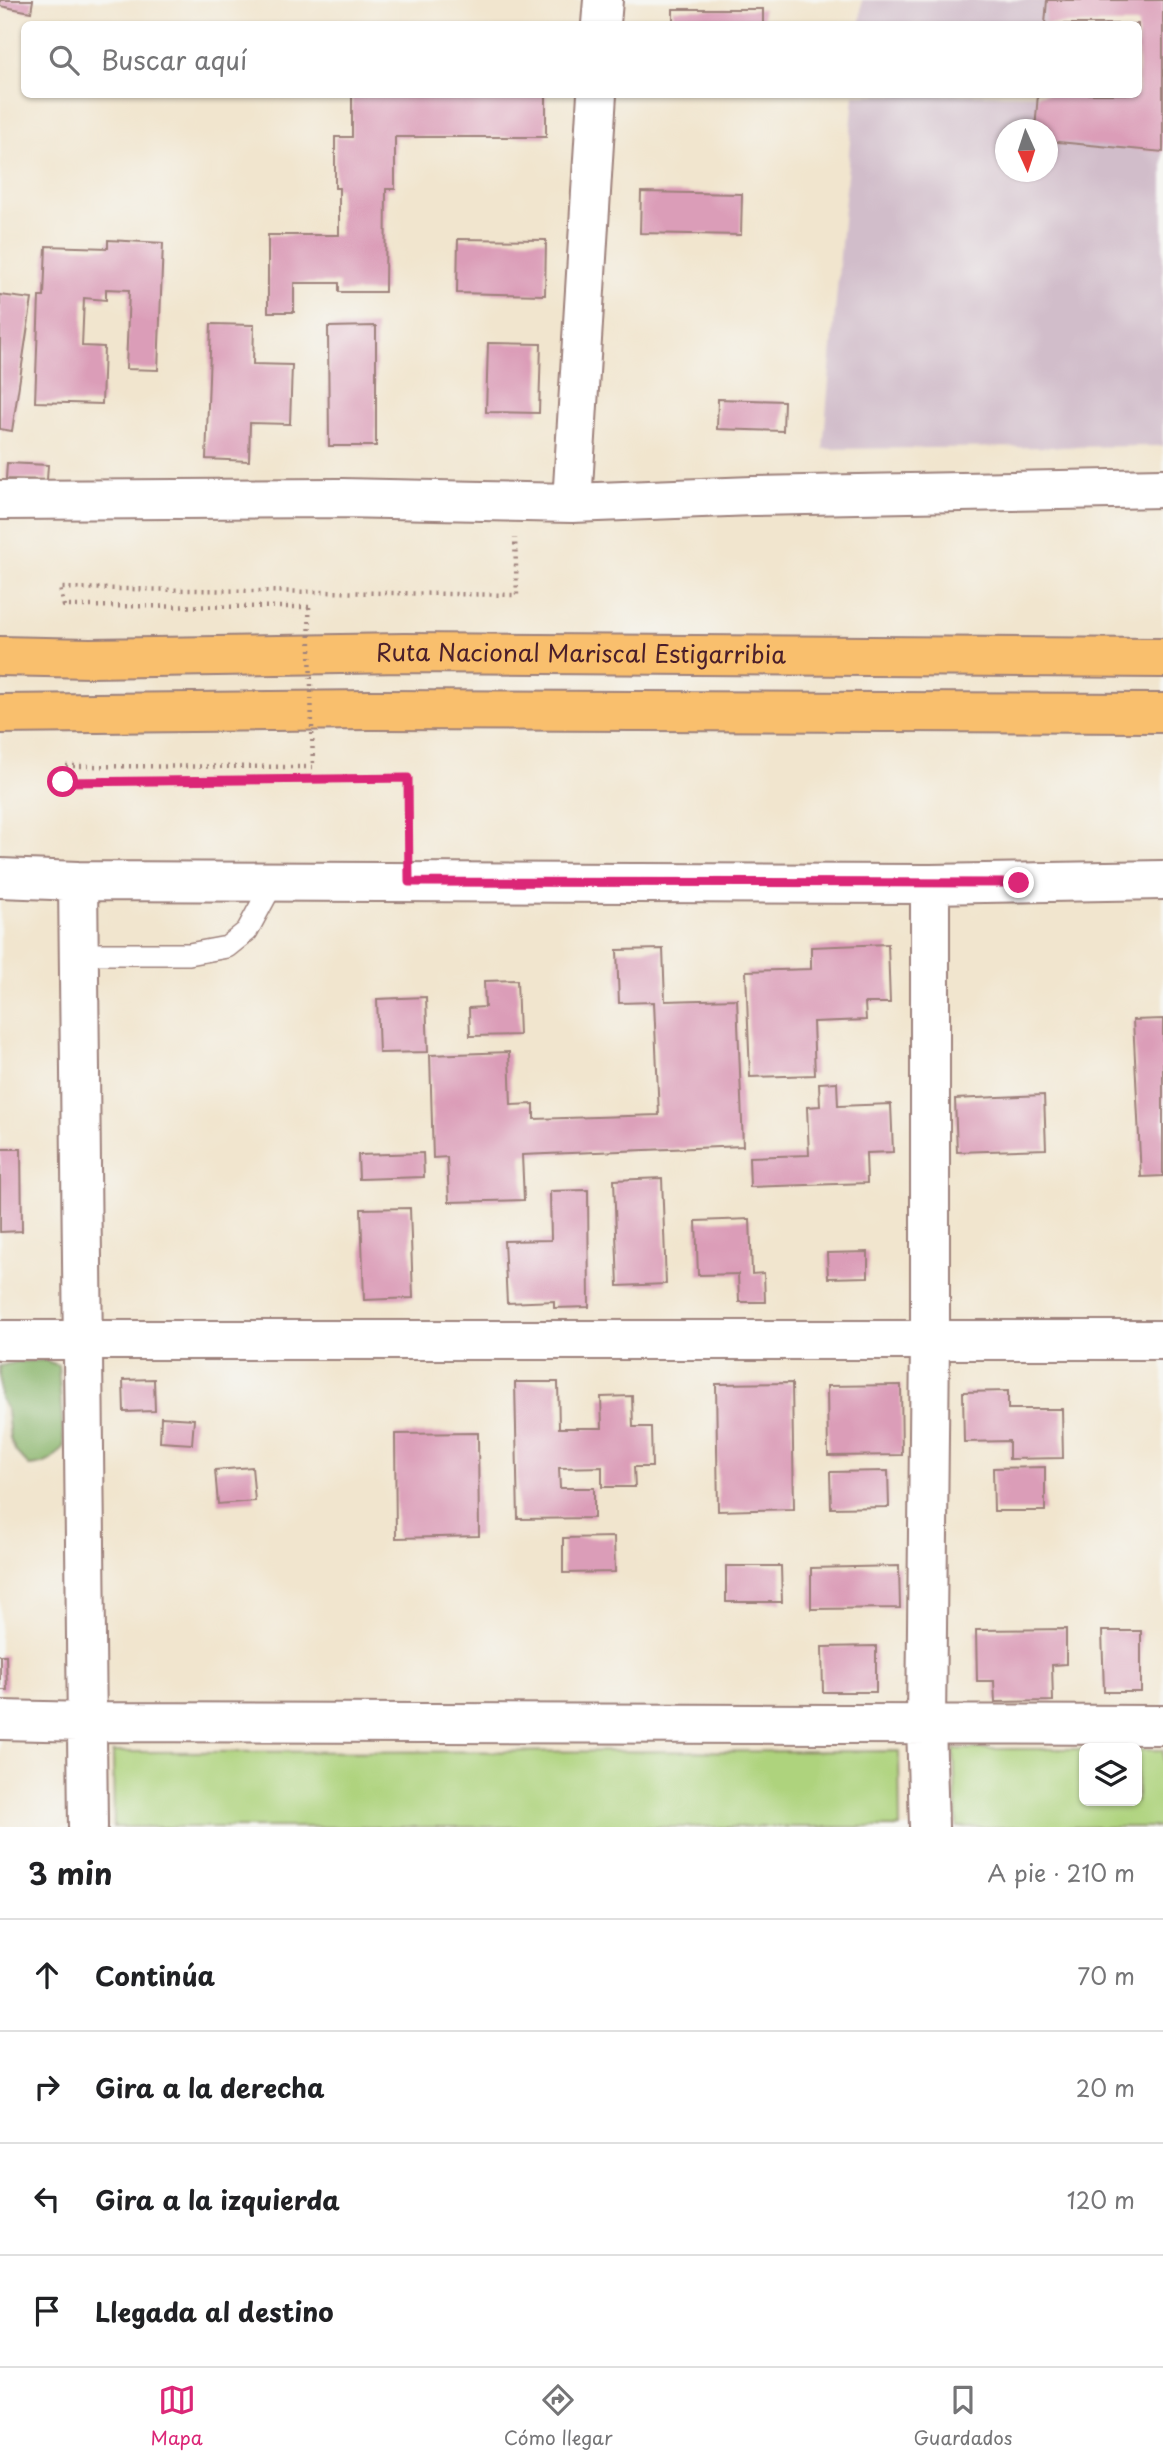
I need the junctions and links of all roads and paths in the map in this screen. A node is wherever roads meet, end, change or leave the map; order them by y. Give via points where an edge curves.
1 (603, 0) edge
2 (601, 21) edge
3 (597, 98) edge
4 (1163, 488) edge
5 (0, 500) edge
6 (514, 502) junction
7 (572, 503) junction
8 (0, 656) edge
9 (1163, 657) edge
10 (1163, 713) edge
11 (0, 714) edge
12 (0, 878) edge
13 (1163, 880) edge
14 (78, 881) junction
15 (274, 881) junction
16 (409, 882) junction
17 (930, 884) junction
18 (80, 954) junction
19 (0, 1340) edge
20 (930, 1340) junction
21 (1163, 1340) edge
22 (84, 1341) junction
23 (0, 1720) edge
24 (88, 1723) junction
25 (926, 1724) junction
26 (1163, 1724) edge
27 (88, 1827) edge
28 (929, 1827) edge

1 - 2 street
3 - 7 street
4 - 7 street
5 - 6 street
6 - 7 street
6 - 16 path, bridge via 517,595 60,588 64,606 309,607 313,767 63,766 63,782 408,778
8 - 9 highway, Ruta Nacional Mariscal Estigarribia
10 - 11 highway via 371,710
12 - 14 street
13 - 17 street
14 - 15 street
14 - 18 street
15 - 16 street
15 - 18 lane via 247,931 227,947 189,954
16 - 17 street
17 - 20 street
18 - 22 street
19 - 22 street
20 - 21 street
20 - 22 street
20 - 25 street
22 - 24 street
23 - 24 street
24 - 25 street
24 - 27 street
25 - 26 street
25 - 28 street

